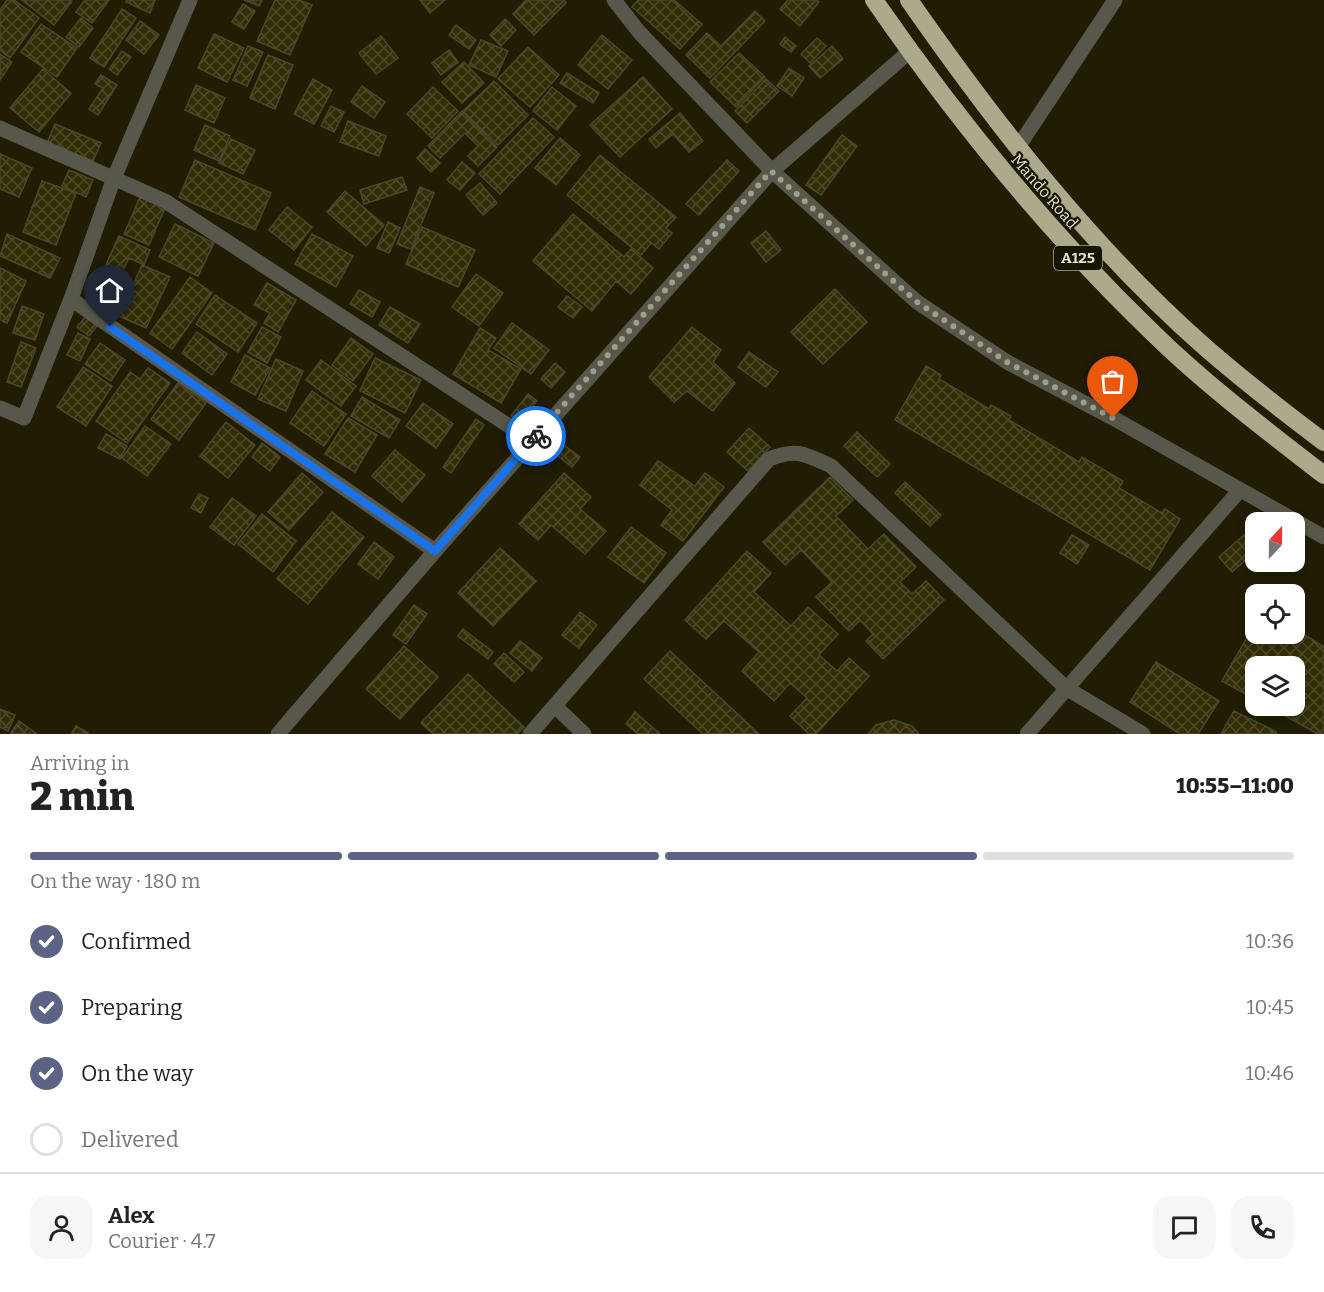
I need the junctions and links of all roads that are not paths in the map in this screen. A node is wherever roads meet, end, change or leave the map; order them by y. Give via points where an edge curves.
1 (190, 0) edge
2 (614, 0) edge
3 (874, 0) edge
4 (909, 0) edge
5 (1114, 0) edge
6 (910, 51) junction
7 (0, 128) edge
8 (1018, 147) junction
9 (771, 171) junction
10 (114, 178) junction
11 (71, 299) junction
12 (0, 408) edge
13 (532, 441) junction
14 (1324, 442) edge
15 (1324, 475) edge
16 (1240, 490) junction
17 (1324, 537) edge
18 (435, 551) junction
19 (1066, 688) junction
20 (555, 706) junction
21 (278, 734) edge
22 (530, 734) edge
23 (584, 734) edge
24 (1027, 734) edge
25 (1143, 734) edge

1 - 10 street
2 - 9 street via 639,32
3 - 6 highway, Mando Road / A125
4 - 8 highway, Mando Road / A125
5 - 8 street
6 - 9 street
6 - 15 highway, Mando Road / A125 via 998,167 1077,257 1162,342
7 - 10 street
8 - 14 highway, Mando Road / A125 via 1112,255 1206,348
9 - 13 street
9 - 16 street via 926,308 1007,362
10 - 11 street
10 - 13 street via 165,201
11 - 12 street via 24,418
11 - 18 street
13 - 18 street
16 - 17 street
16 - 19 street
18 - 21 street
19 - 20 street via 831,466 788,452 769,459
19 - 24 street
19 - 25 street
20 - 22 street
20 - 23 street

